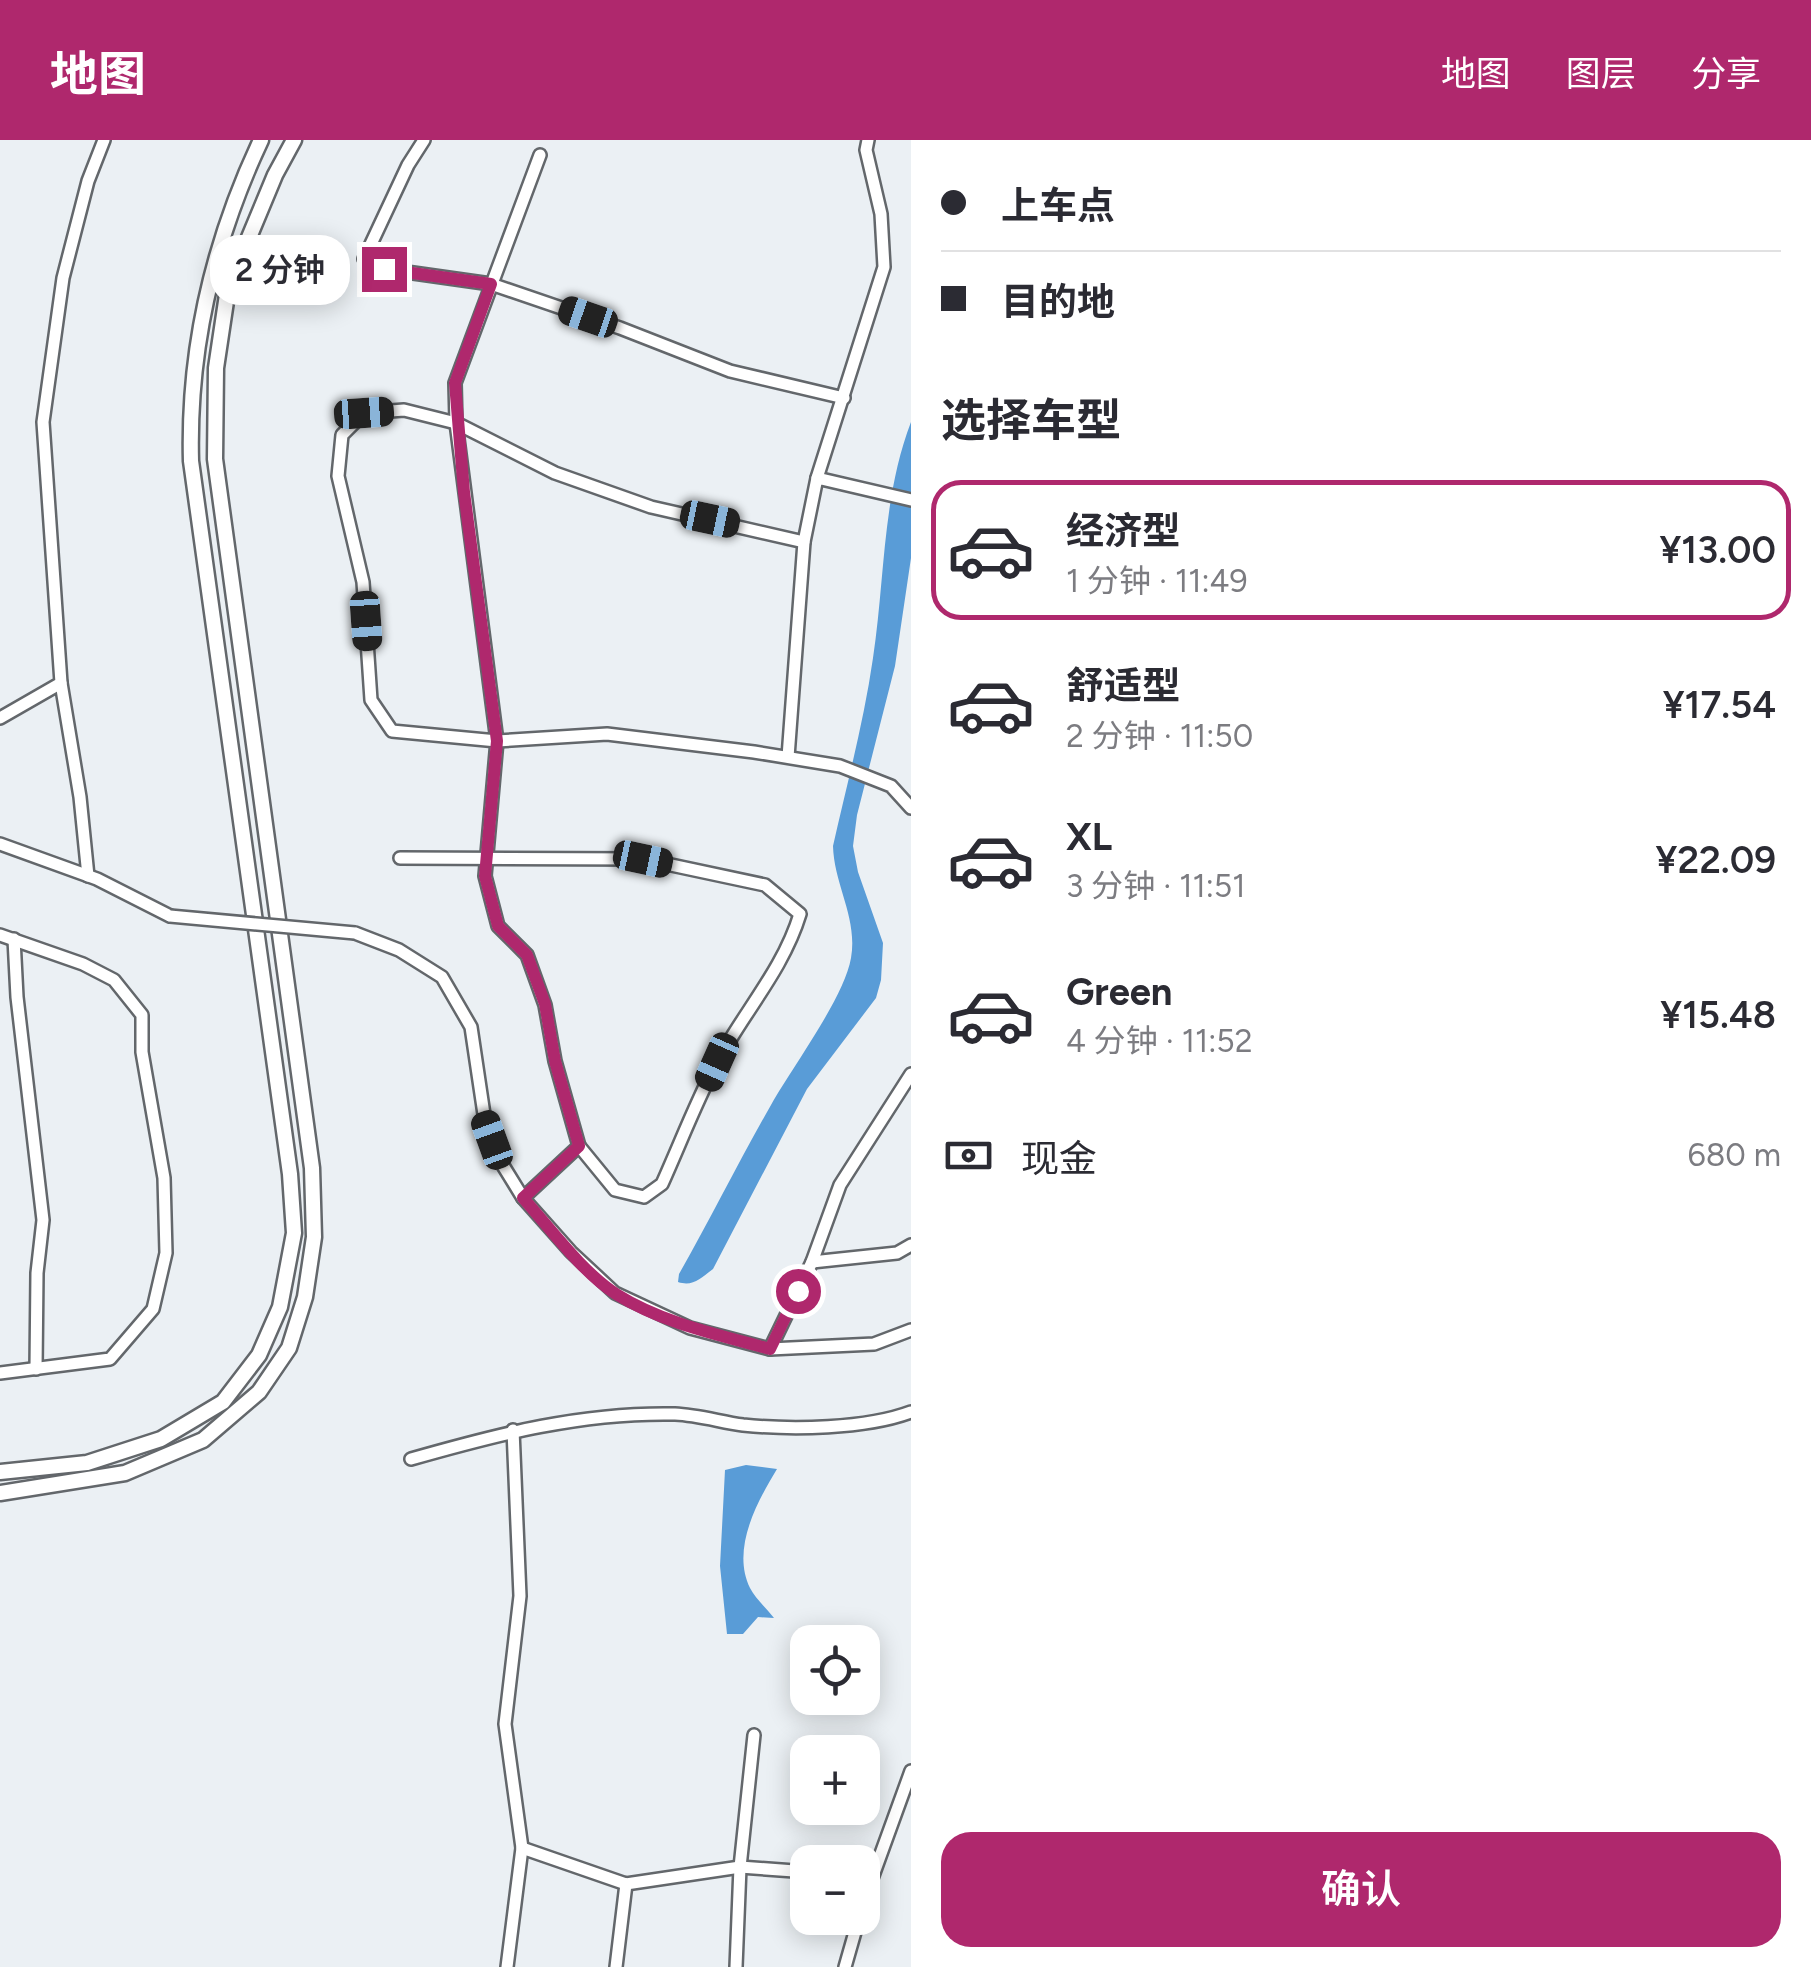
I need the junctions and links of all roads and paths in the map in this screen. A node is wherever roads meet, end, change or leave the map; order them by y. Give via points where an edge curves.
1 (104, 140) edge
2 (261, 140) edge
3 (294, 140) edge
4 (424, 140) edge
5 (868, 140) edge
6 (540, 155) dead end
7 (491, 284) junction
8 (844, 398) junction
9 (456, 422) junction
10 (818, 478) junction
11 (911, 500) edge
12 (804, 542) junction
13 (61, 683) junction
14 (0, 718) edge
15 (497, 741) junction
16 (788, 757) junction
17 (911, 808) edge
18 (0, 844) edge
19 (400, 858) dead end
20 (486, 860) junction
21 (88, 876) junction
22 (0, 935) edge
23 (14, 940) junction
24 (911, 1074) edge
25 (579, 1146) junction
26 (523, 1198) junction
27 (911, 1245) edge
28 (812, 1262) junction
29 (911, 1330) edge
30 (770, 1349) junction
31 (36, 1368) junction
32 (0, 1373) edge
33 (911, 1412) edge
34 (513, 1430) junction
35 (411, 1459) dead end
36 (0, 1472) edge
37 (0, 1493) edge
38 (754, 1735) dead end
39 (911, 1771) edge
40 (880, 1845) edge
41 (522, 1848) junction
42 (740, 1867) junction
43 (790, 1871) edge
44 (626, 1884) junction
45 (854, 1935) edge
46 (507, 1967) edge
47 (616, 1967) edge
48 (736, 1967) edge
49 (845, 1967) edge

1 - 13 street via 63,278 43,422
2 - 36 street via 208,286 193,366 191,461 290,1174 294,1234 280,1307 258,1355 208,1412 160,1439 87,1462
3 - 37 street via 228,288 214,424 312,1168 314,1238 304,1298 288,1348 259,1392 203,1440 124,1473
4 - 7 street via 364,259 384,269
5 - 8 street via 884,266
6 - 7 street
7 - 8 street via 730,371
7 - 9 street via 455,383
8 - 10 street
9 - 12 street via 555,473 651,507
9 - 15 street
9 - 15 street via 404,410 364,413 342,435 338,476 364,582 372,700 392,731
10 - 11 street
10 - 12 street
12 - 16 street
13 - 14 street
13 - 21 street
15 - 16 street via 607,734
15 - 20 street
16 - 17 street via 840,766 891,786
18 - 21 street
19 - 20 street
20 - 25 street via 498,926 527,955 545,1004
20 - 25 street via 643,859 765,885 800,914 767,985 717,1062 662,1184 644,1197 616,1190
21 - 26 street, bridge via 170,916 354,932 442,977 472,1027 486,1121 499,1160
22 - 23 street
23 - 31 street via 43,1220
23 - 31 street via 114,980 142,1015 164,1178 166,1253 153,1309 110,1359
24 - 28 street via 840,1185
25 - 26 street
26 - 30 street via 615,1293 690,1328
27 - 28 street via 898,1253
28 - 30 street
29 - 30 street via 874,1344
31 - 32 street
33 - 34 street via 811,1428 679,1414 603,1416
34 - 35 street
34 - 41 street via 520,1596 505,1724
38 - 42 street
39 - 40 street
41 - 44 street
41 - 46 street
42 - 43 street
42 - 44 street
42 - 48 street
44 - 47 street
45 - 49 street

